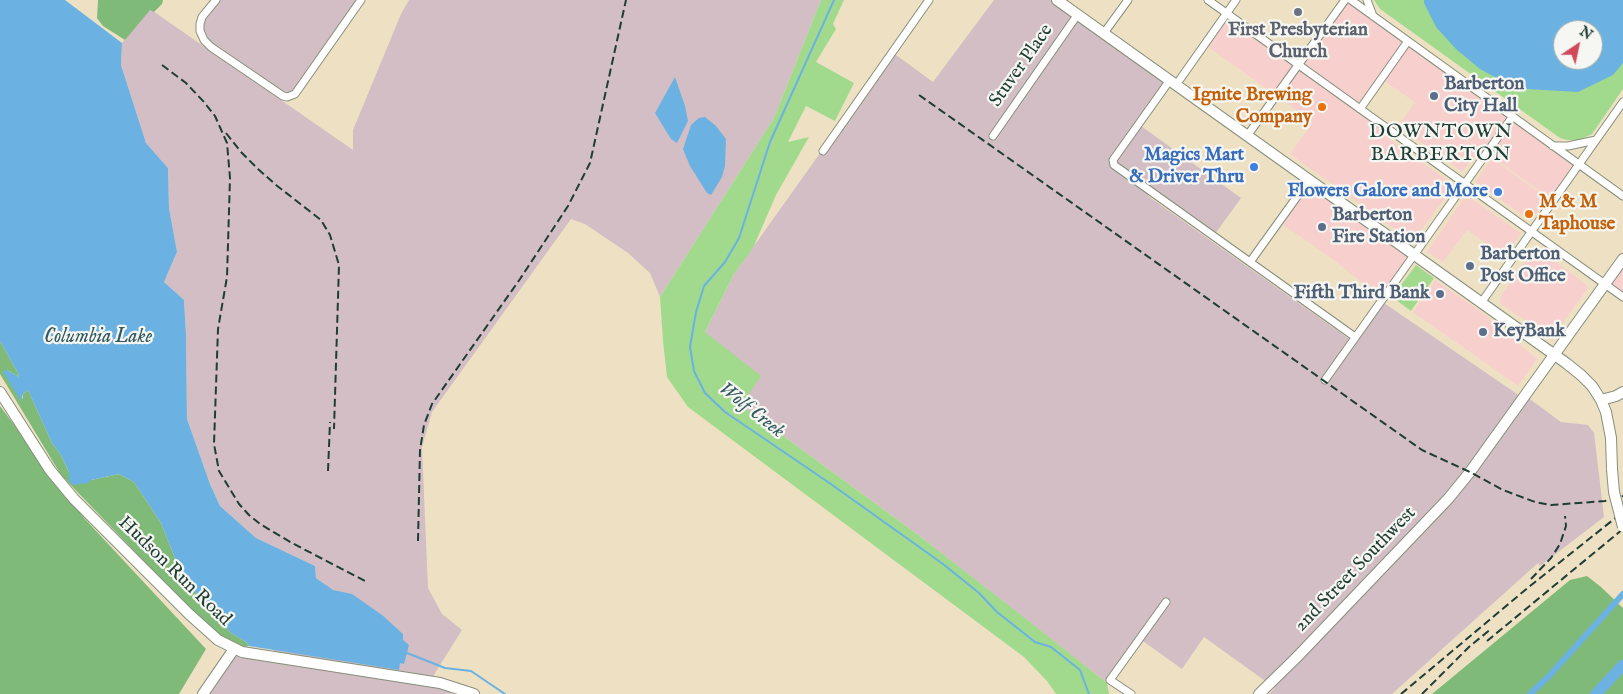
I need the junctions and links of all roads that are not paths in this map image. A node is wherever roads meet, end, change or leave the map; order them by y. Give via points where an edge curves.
1 (216, 0) edge
2 (361, 0) edge
3 (929, 0) edge
4 (1057, 0) edge
5 (1128, 0) edge
6 (1208, 0) edge
7 (1236, 0) edge
8 (1345, 0) edge
9 (1351, 0) edge
10 (1367, 0) edge
11 (1226, 13) junction
12 (1078, 14) junction
13 (1373, 16) junction
14 (1104, 33) junction
15 (1408, 41) junction
16 (1299, 65) junction
17 (1173, 82) junction
18 (1623, 102) edge
19 (1360, 109) junction
20 (1513, 116) junction
21 (993, 136) dead end
22 (1247, 136) junction
23 (1596, 140) junction
24 (1553, 146) junction
25 (823, 151) dead end
26 (1579, 165) junction
27 (1309, 180) junction
28 (1465, 184) junction
29 (1623, 196) edge
30 (1532, 231) junction
31 (1414, 254) junction
32 (1623, 259) edge
33 (1250, 262) junction
34 (1605, 284) junction
35 (1623, 297) edge
36 (1482, 303) junction
37 (1355, 337) junction
38 (1554, 354) junction
39 (1325, 380) dead end
40 (0, 392) edge
41 (1623, 392) edge
42 (1601, 400) junction
43 (1623, 527) edge
44 (1166, 602) dead end
45 (234, 649) junction
46 (203, 694) edge
47 (474, 694) edge
48 (1131, 694) edge
49 (1259, 694) edge

1 - 2 street via 202,17 200,28 204,40 211,48 285,97 290,97
3 - 25 street
4 - 12 main road
5 - 14 street
6 - 11 street
7 - 11 street
8 - 16 street
9 - 13 street
10 - 13 street
11 - 16 street
11 - 17 street
12 - 14 main road
12 - 21 street, Stuver Place
13 - 15 street
14 - 17 main road
15 - 19 street
15 - 20 street
16 - 19 street
16 - 22 street
17 - 22 main road
17 - 33 street via 1112,160 1114,165
18 - 23 street
19 - 28 street
20 - 24 street
20 - 28 street
22 - 27 main road
23 - 24 street
23 - 26 street
24 - 26 street
26 - 29 street
26 - 30 street
27 - 31 main road
27 - 33 street
28 - 30 street
28 - 31 street
30 - 34 street
30 - 36 street
31 - 36 main road
31 - 37 street
32 - 34 main road, 2nd Street Southwest
33 - 37 street
34 - 35 street
34 - 38 main road, 2nd Street Southwest
36 - 38 main road
37 - 39 street
38 - 42 main road via 1581,375
38 - 49 main road, 2nd Street Southwest via 1448,499
40 - 45 main road, Hudson Run Road via 50,470 74,499 212,636
41 - 42 main road
42 - 43 main road, bridge via 1609,424 1614,492
44 - 48 street via 1110,680
45 - 46 main road
45 - 47 main road, Hudson Run Road via 440,683

